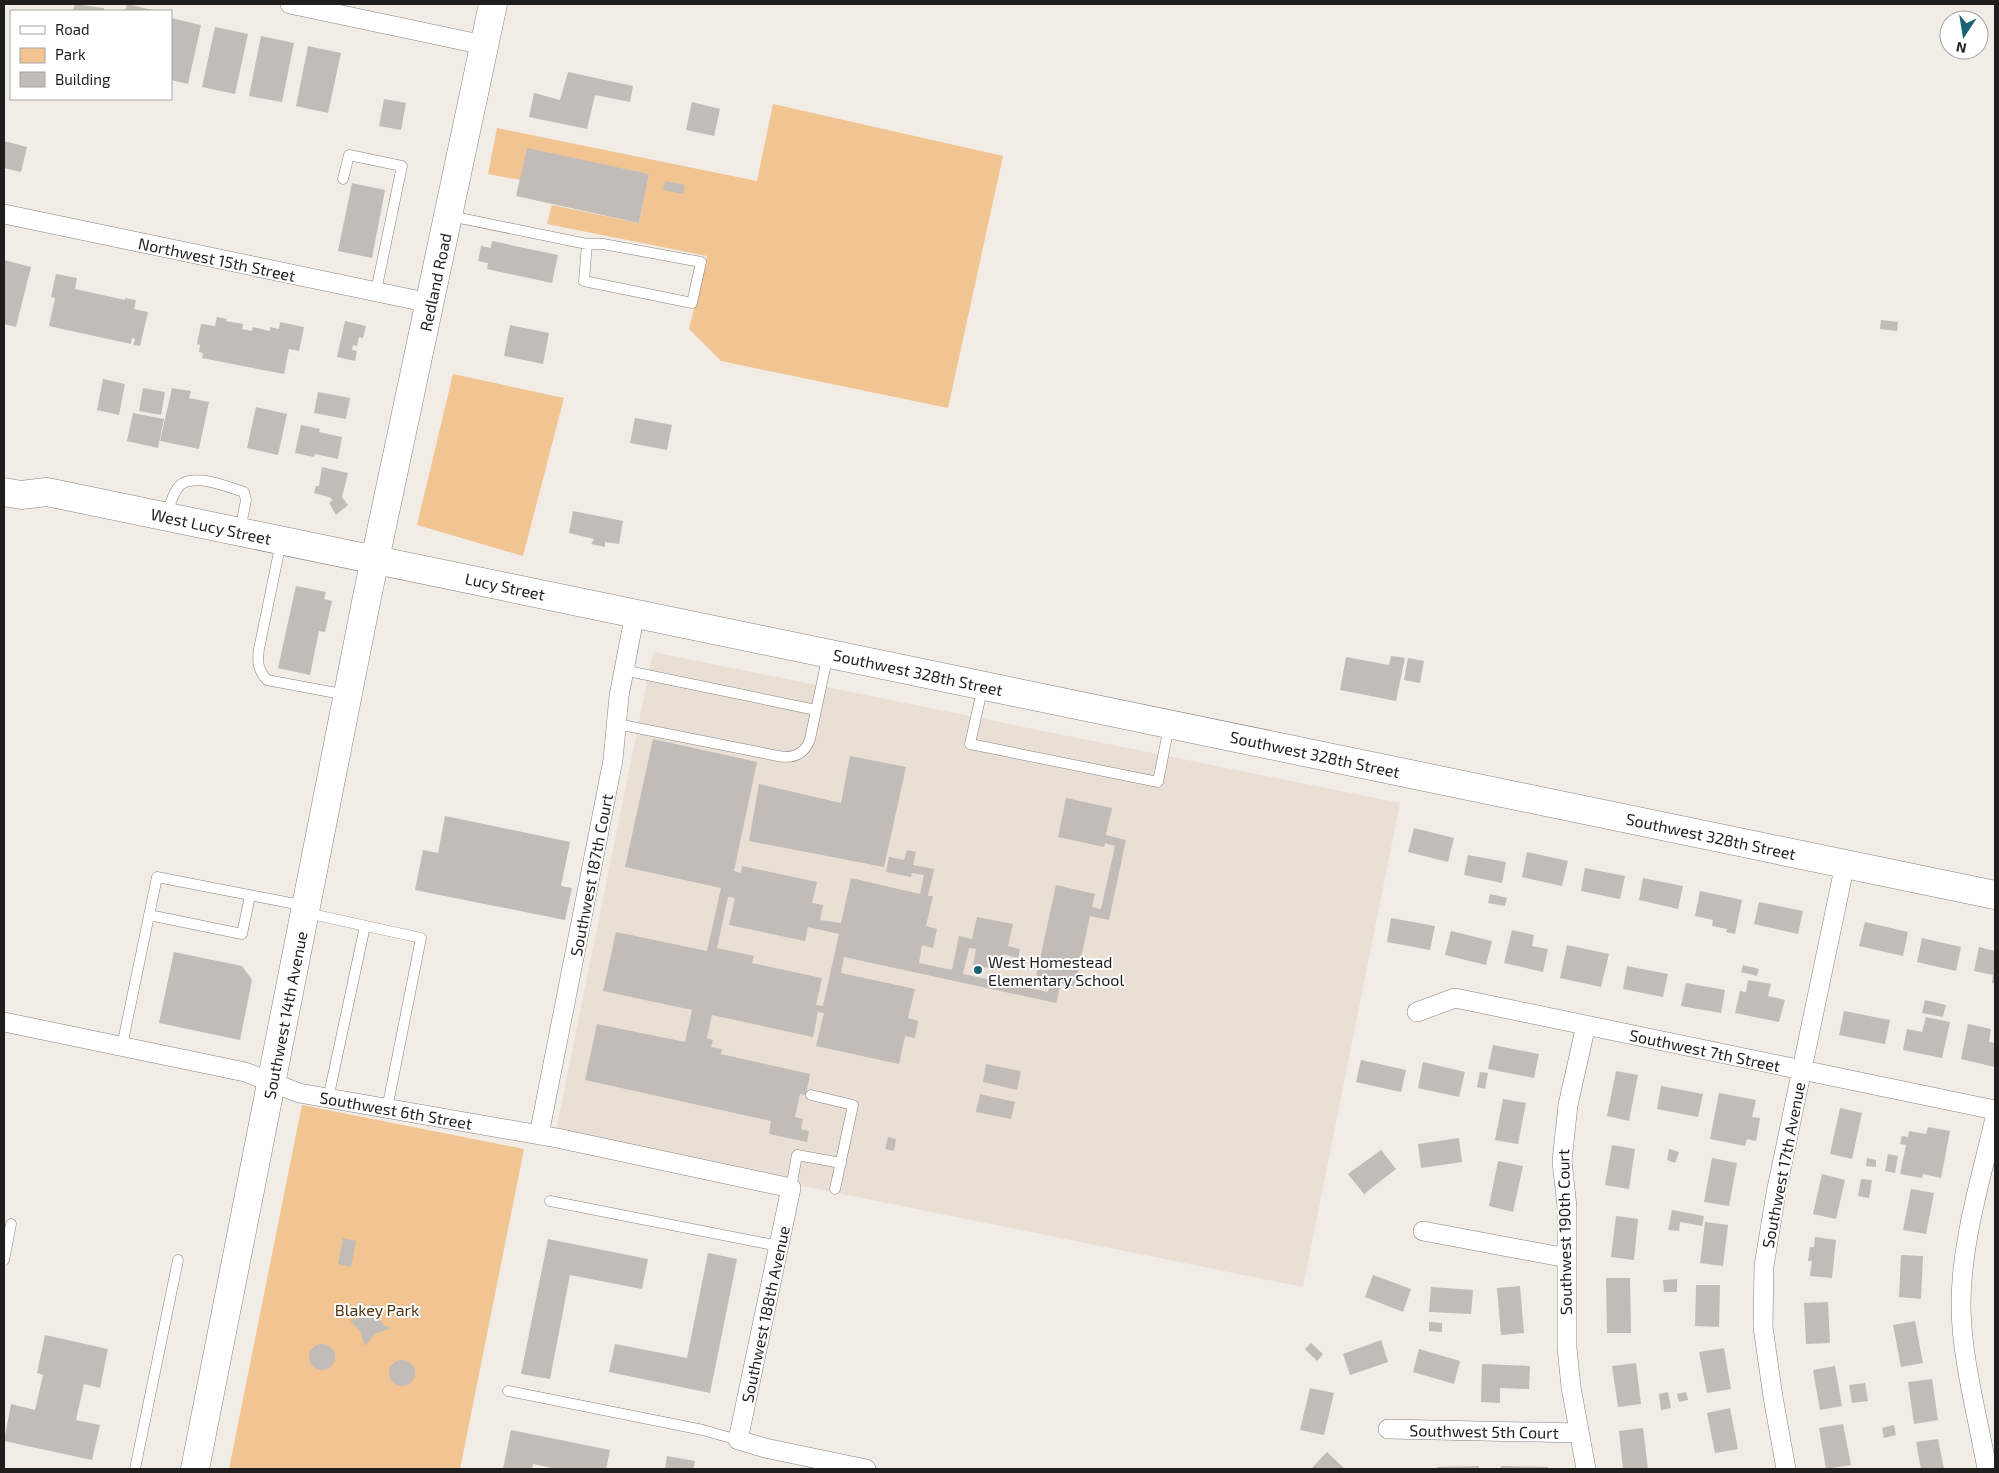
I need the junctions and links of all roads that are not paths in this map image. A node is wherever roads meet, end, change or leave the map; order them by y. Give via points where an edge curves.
1 (290, 4) edge
2 (493, 4) edge
3 (484, 45) junction
4 (343, 179) dead end
5 (4, 214) edge
6 (449, 216) junction
7 (587, 244) junction
8 (376, 292) junction
9 (430, 303) junction
10 (4, 474) edge
11 (4, 492) edge
12 (47, 492) junction
13 (166, 517) junction
14 (240, 532) junction
15 (281, 541) junction
16 (376, 560) junction
17 (635, 613) junction
18 (828, 653) junction
19 (624, 670) junction
20 (983, 685) junction
21 (348, 695) junction
22 (816, 710) junction
23 (617, 724) junction
24 (1170, 724) junction
25 (1845, 864) junction
26 (1995, 895) edge
27 (250, 896) junction
28 (306, 910) junction
29 (149, 915) junction
30 (365, 926) junction
31 (1417, 1012) dead end
32 (4, 1022) edge
33 (1586, 1025) junction
34 (122, 1046) junction
35 (1801, 1071) junction
36 (272, 1082) junction
37 (811, 1096) dead end
38 (328, 1099) junction
39 (387, 1109) junction
40 (1995, 1110) edge
41 (1995, 1118) edge
42 (539, 1135) junction
43 (841, 1163) junction
44 (791, 1188) junction
45 (835, 1189) dead end
46 (550, 1202) dead end
47 (11, 1224) dead end
48 (1423, 1231) dead end
49 (779, 1246) junction
50 (1567, 1258) junction
51 (4, 1260) edge
52 (178, 1260) dead end
53 (508, 1391) dead end
54 (1388, 1429) dead end
55 (1580, 1433) junction
56 (738, 1440) junction
57 (135, 1469) edge
58 (195, 1469) edge
59 (866, 1469) edge
60 (1586, 1469) edge
61 (1786, 1469) edge
62 (1987, 1469) edge

1 - 3 street
2 - 3 street, Redland Road
3 - 6 street, Redland Road
4 - 8 lane via 349,155 402,166
5 - 8 street, Northwest 15th Street
6 - 7 lane
6 - 9 street, Redland Road
7 - 7 lane via 584,281 692,303 701,262
8 - 9 street, Northwest 15th Street
9 - 16 street, Redland Road
10 - 12 street, West Lucy Street via 28,479
11 - 12 street, West Lucy Street via 21,496
12 - 13 street, West Lucy Street
13 - 14 street, West Lucy Street
13 - 14 lane via 183,482 194,479 211,482 244,492 246,500
14 - 15 street, West Lucy Street
15 - 16 street, West Lucy Street
15 - 21 lane via 259,649 257,663 261,674 267,680
16 - 17 street, Lucy Street
16 - 21 street, Southwest 14th Avenue
17 - 18 street, Southwest 328th Street
17 - 19 street, Southwest 187th Court
18 - 20 street, Southwest 328th Street
18 - 22 lane
19 - 22 lane
19 - 23 street, Southwest 187th Court
20 - 24 street, Southwest 328th Street
20 - 24 lane via 970,744 1158,782
21 - 28 street, Southwest 14th Avenue
22 - 23 lane via 808,745 797,755 785,757
23 - 42 street, Southwest 187th Court via 613,760
24 - 25 street, Southwest 328th Street
25 - 26 street, Southwest 328th Street
25 - 35 street, Southwest 17th Avenue
27 - 28 lane
27 - 29 lane via 242,934
27 - 29 lane via 156,877
28 - 30 lane
28 - 36 street, Southwest 14th Avenue
29 - 34 lane
30 - 38 lane
30 - 39 lane via 421,938
31 - 33 street, Southwest 7th Street via 1456,998
32 - 34 street, Southwest 6th Street
33 - 35 street, Southwest 7th Street
33 - 50 street, Southwest 190th Court via 1562,1144
34 - 36 street, Southwest 6th Street via 245,1072
35 - 40 street, Southwest 7th Street
35 - 61 street, Southwest 17th Avenue via 1774,1207 1763,1287 1766,1357
36 - 38 street, Southwest 6th Street via 299,1093
36 - 58 street, Southwest 14th Avenue
37 - 43 lane via 853,1105
38 - 39 street, Southwest 6th Street
39 - 42 street, Southwest 6th Street
41 - 62 street via 1966,1249 1961,1298 1966,1356
42 - 44 street, Southwest 6th Street
43 - 44 lane via 797,1155
43 - 45 lane
44 - 49 street, Southwest 188th Avenue
46 - 49 lane
47 - 51 lane
48 - 50 street
49 - 56 street, Southwest 188th Avenue
50 - 55 street, Southwest 190th Court via 1567,1348
52 - 57 lane
53 - 56 lane
54 - 55 street, Southwest 5th Court
55 - 60 street, Southwest 190th Court
56 - 59 street

